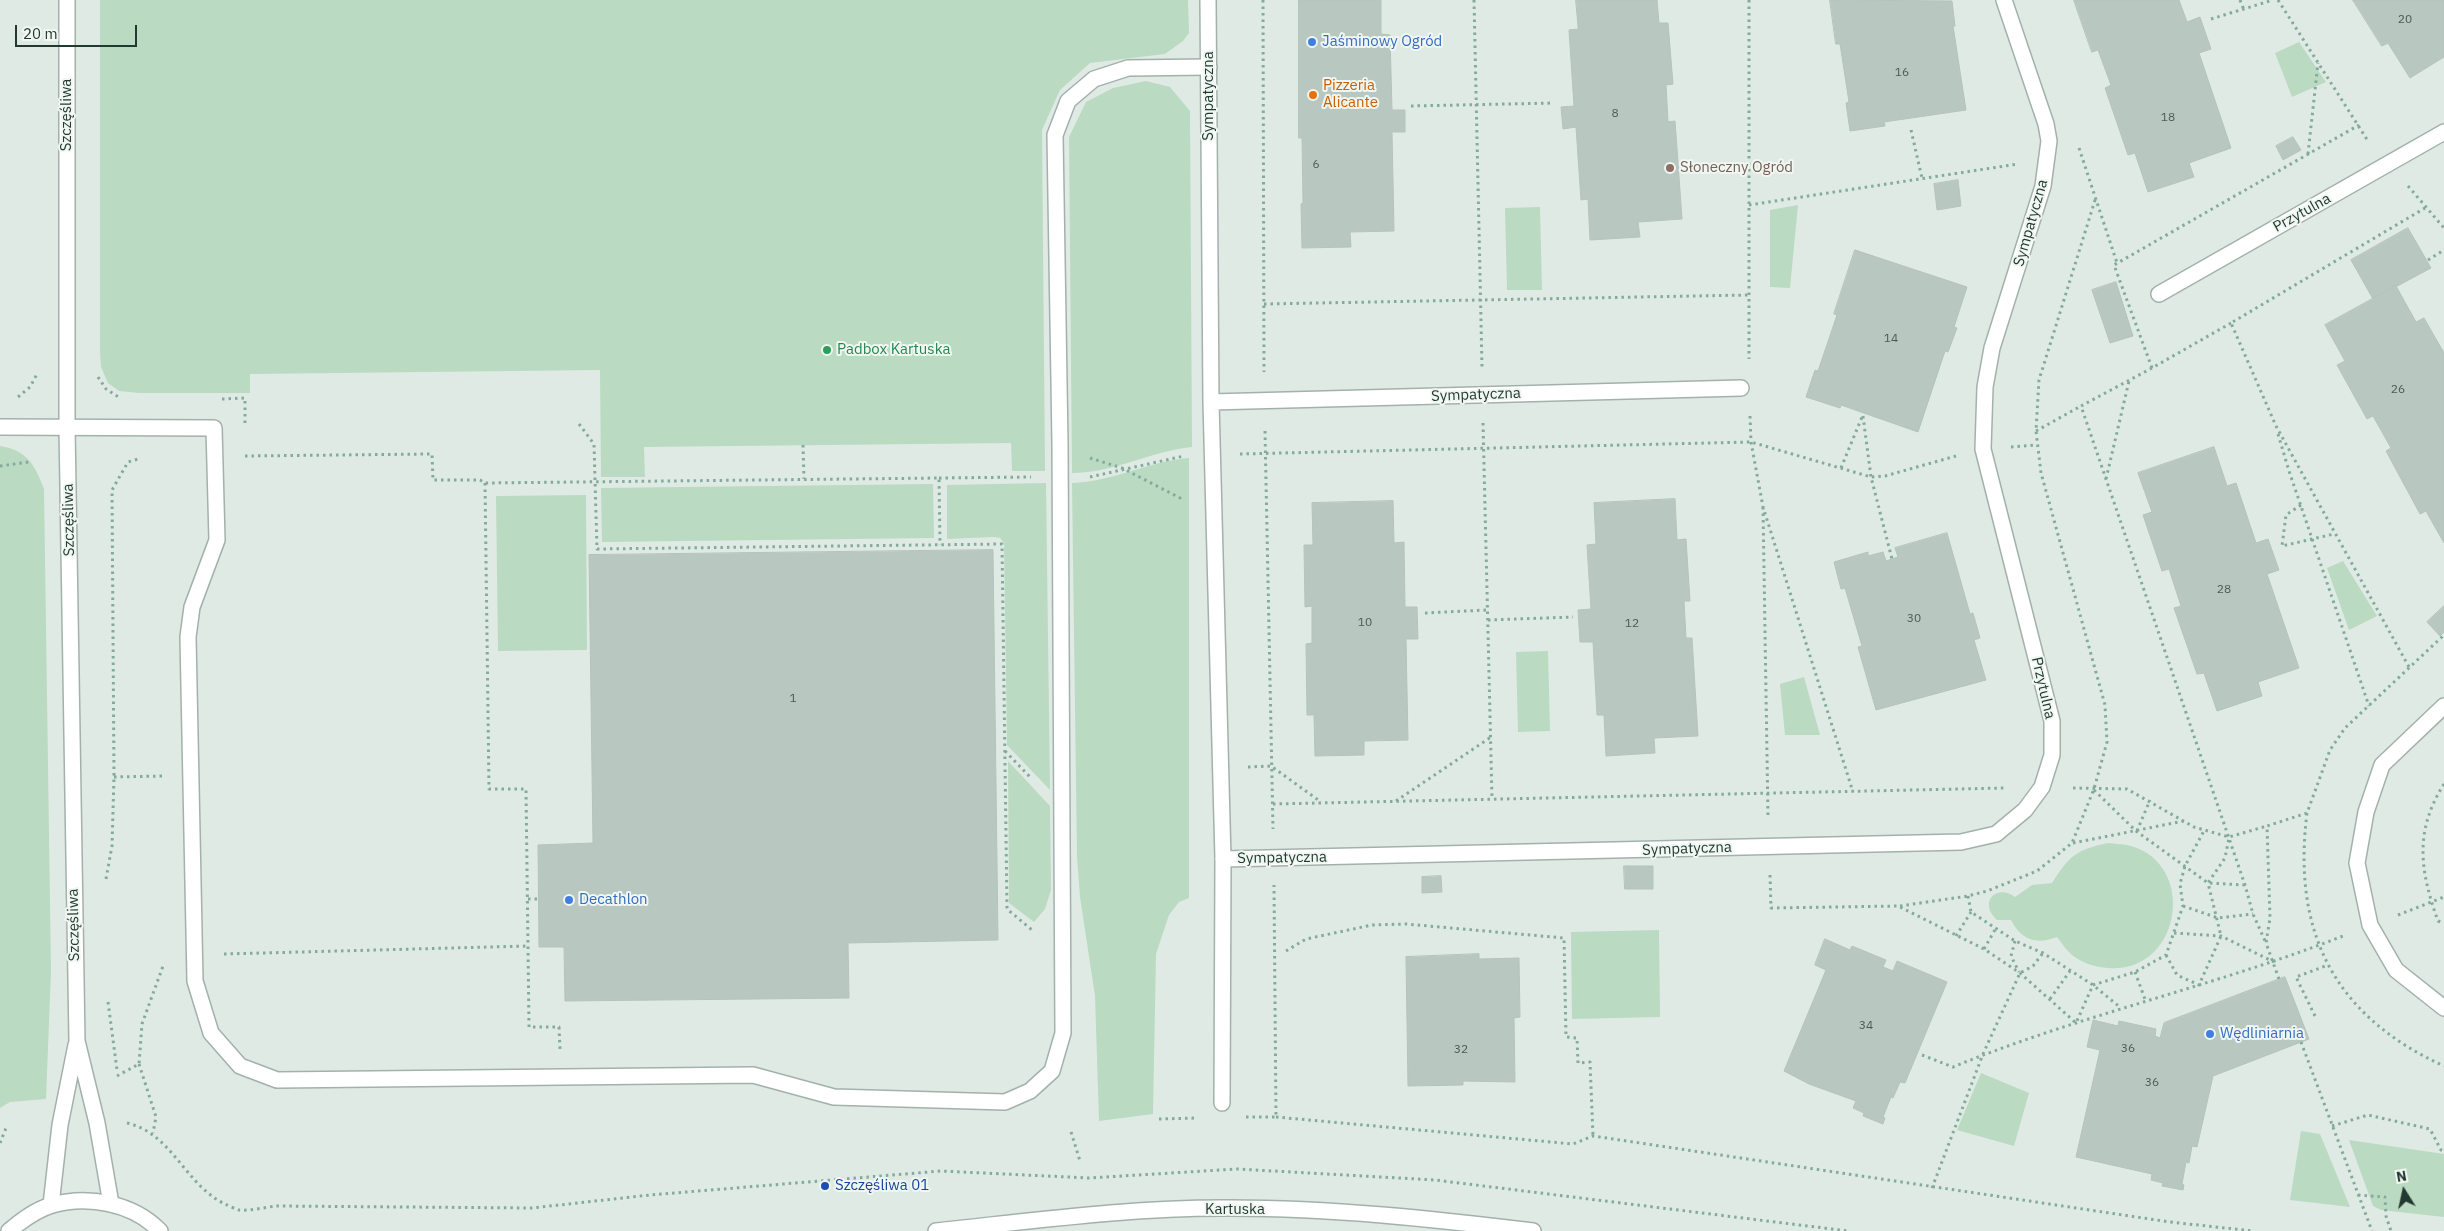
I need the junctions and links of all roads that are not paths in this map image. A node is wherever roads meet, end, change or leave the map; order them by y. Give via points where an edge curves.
1 (67, 0) edge
2 (1208, 0) edge
3 (2004, 0) edge
4 (1209, 67) junction
5 (2444, 132) edge
6 (2159, 294) dead end
7 (1741, 388) dead end
8 (1211, 402) junction
9 (0, 427) edge
10 (67, 427) junction
11 (1983, 449) joint
12 (2444, 706) edge
13 (1769, 846) joint
14 (1223, 859) junction
15 (2444, 1008) edge
16 (77, 1041) junction
17 (1222, 1103) dead end
18 (111, 1204) junction
19 (51, 1205) junction
20 (9, 1231) edge
21 (160, 1231) edge
22 (936, 1231) edge
23 (1533, 1231) edge

1 - 10 street, Szczęśliwa
2 - 4 street, Sympatyczna
3 - 11 street, Sympatyczna via 2049,141 2043,186 1992,348 1984,397
4 - 8 street, Sympatyczna
4 - 10 street via 1128,68 1094,79 1068,101 1055,135 1063,1033 1052,1071 1030,1091 1005,1102 834,1097 753,1075 277,1080 240,1066 212,1034 195,981 188,637 192,607 217,540 214,428
5 - 6 street, Przytulna
7 - 8 street, Sympatyczna
8 - 14 street, Sympatyczna
9 - 10 street
10 - 16 street, Szczęśliwa
11 - 13 street, Przytulna via 2052,721 2052,755 2042,787 2025,810 1996,834 1961,842
12 - 15 street via 2382,765 2366,812 2357,863 2370,925 2396,970
13 - 14 street, Sympatyczna
14 - 17 street
16 - 18 street, Szczęśliwa via 97,1123
16 - 19 street, Szczęśliwa via 60,1125
18 - 19 street via 81,1200
18 - 21 street via 134,1212
19 - 20 street via 25,1217
22 - 23 street, Kartuska via 1092,1215 1230,1208 1410,1216

